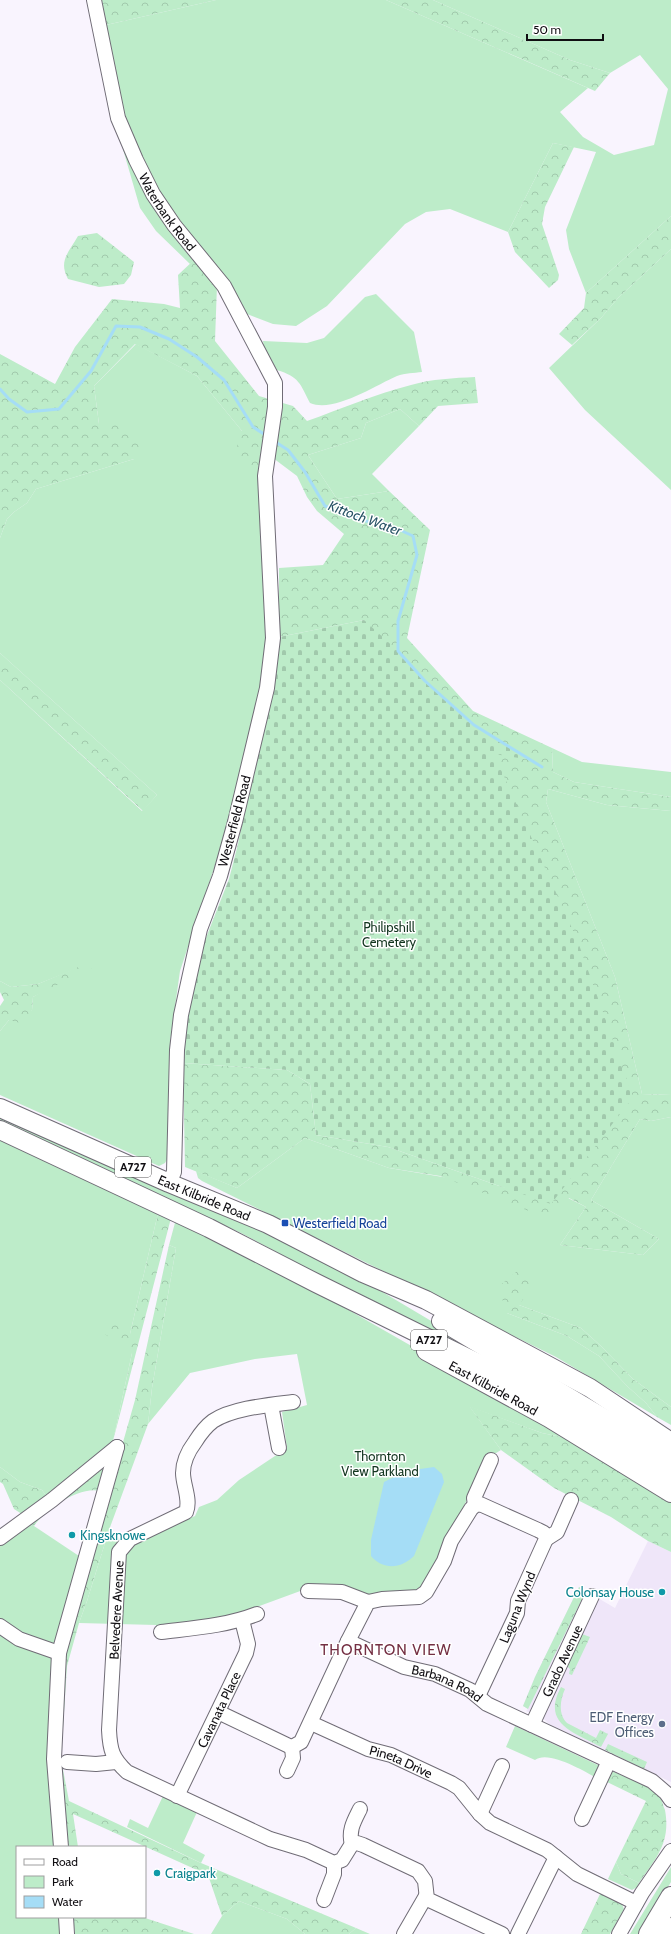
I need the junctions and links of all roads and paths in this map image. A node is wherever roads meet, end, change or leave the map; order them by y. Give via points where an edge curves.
1 (94, 0) edge
2 (268, 455) joint
3 (0, 1108) edge
4 (0, 1130) edge
5 (170, 1183) junction
6 (362, 1273) junction
7 (316, 1283) junction
8 (546, 1391) junction
9 (293, 1402) dead end
10 (271, 1405) junction
11 (610, 1429) junction
12 (671, 1442) edge
13 (279, 1448) dead end
14 (671, 1458) edge
15 (491, 1460) dead end
16 (671, 1476) edge
17 (671, 1493) edge
18 (571, 1500) dead end
19 (475, 1505) junction
20 (0, 1538) edge
21 (546, 1539) junction
22 (308, 1591) dead end
23 (592, 1596) dead end
24 (368, 1602) junction
25 (257, 1614) dead end
26 (242, 1620) junction
27 (0, 1626) edge
28 (161, 1632) dead end
29 (348, 1641) junction
30 (59, 1653) junction
31 (478, 1696) junction
32 (218, 1712) junction
33 (311, 1723) junction
34 (532, 1725) junction
35 (292, 1747) junction
36 (609, 1761) junction
37 (67, 1762) dead end
38 (116, 1762) junction
39 (502, 1766) dead end
40 (287, 1771) dead end
41 (177, 1796) junction
42 (671, 1800) edge
43 (360, 1809) dead end
44 (480, 1814) junction
45 (582, 1819) dead end
46 (352, 1844) junction
47 (61, 1846) edge
48 (671, 1852) edge
49 (556, 1857) junction
50 (334, 1863) junction
51 (426, 1896) junction
52 (671, 1897) edge
53 (324, 1900) dead end
54 (636, 1903) junction
55 (66, 1918) edge
56 (671, 1928) edge
57 (67, 1934) edge
58 (404, 1934) edge
59 (502, 1934) edge
60 (518, 1934) edge
61 (619, 1934) edge
62 (649, 1934) edge
63 (668, 1934) edge

1 - 2 street, Waterbank Road via 118,118 136,160 153,194 174,225 224,286 275,383 275,407
2 - 5 street, Westerfield Road via 265,476 273,638 267,688 235,822 220,876 200,929 184,1000 177,1050 174,1172
3 - 5 main road, East Kilbride Road / A727
4 - 7 main road, East Kilbride Road / A727 via 227,1236
5 - 6 main road, East Kilbride Road / A727 via 268,1224
6 - 8 main road, East Kilbride Road / A727
6 - 12 main road, East Kilbride Road via 426,1300 553,1367 590,1388
7 - 8 main road, East Kilbride Road / A727 via 476,1362
7 - 17 main road, East Kilbride Road via 414,1345 549,1418
8 - 11 main road, East Kilbride Road / A727
9 - 10 street, Belvedere Avenue
10 - 13 street
10 - 38 street, Belvedere Avenue via 223,1416 202,1431 190,1448 183,1472 188,1504 186,1512 130,1539 119,1552 109,1730 110,1747
11 - 14 main road, A727
11 - 16 main road, A727
15 - 19 street via 474,1498
18 - 21 street, Laguna Wynd via 556,1532
19 - 21 street via 485,1505 516,1519 544,1533
19 - 24 street via 451,1541 444,1561 426,1592 419,1598
20 - 30 street via 117,1447
21 - 31 street, Laguna Wynd via 518,1601 517,1613
22 - 24 street via 342,1592
23 - 34 street, Grado Avenue
24 - 29 street
25 - 26 street
26 - 28 street
26 - 32 street, Cavanata Place via 248,1644 246,1653
27 - 30 street via 19,1639
29 - 31 street, Barbana Road via 404,1667 432,1673
29 - 33 street
30 - 47 street via 54,1759
31 - 34 street, Barbana Road via 485,1703
32 - 35 street
32 - 41 street, Cavanata Place
33 - 35 street via 301,1742
33 - 44 street, Pineta Drive via 444,1779 459,1788
34 - 36 street, Barbana Road
35 - 40 street via 293,1758
36 - 42 street, Barbana Road via 652,1781
36 - 45 street
37 - 38 street
38 - 41 street via 127,1772
39 - 44 street
41 - 50 street via 270,1839 306,1850
43 - 46 street via 350,1831
44 - 49 street, Pineta Drive via 490,1823 547,1850
46 - 50 street via 342,1860
46 - 51 street via 363,1845 418,1872 425,1881
48 - 54 street
49 - 54 street, Pineta Drive via 577,1874
49 - 60 street
50 - 53 street via 334,1874
51 - 58 street
51 - 59 street
52 - 62 highway
54 - 61 street
55 - 57 street
56 - 63 highway

